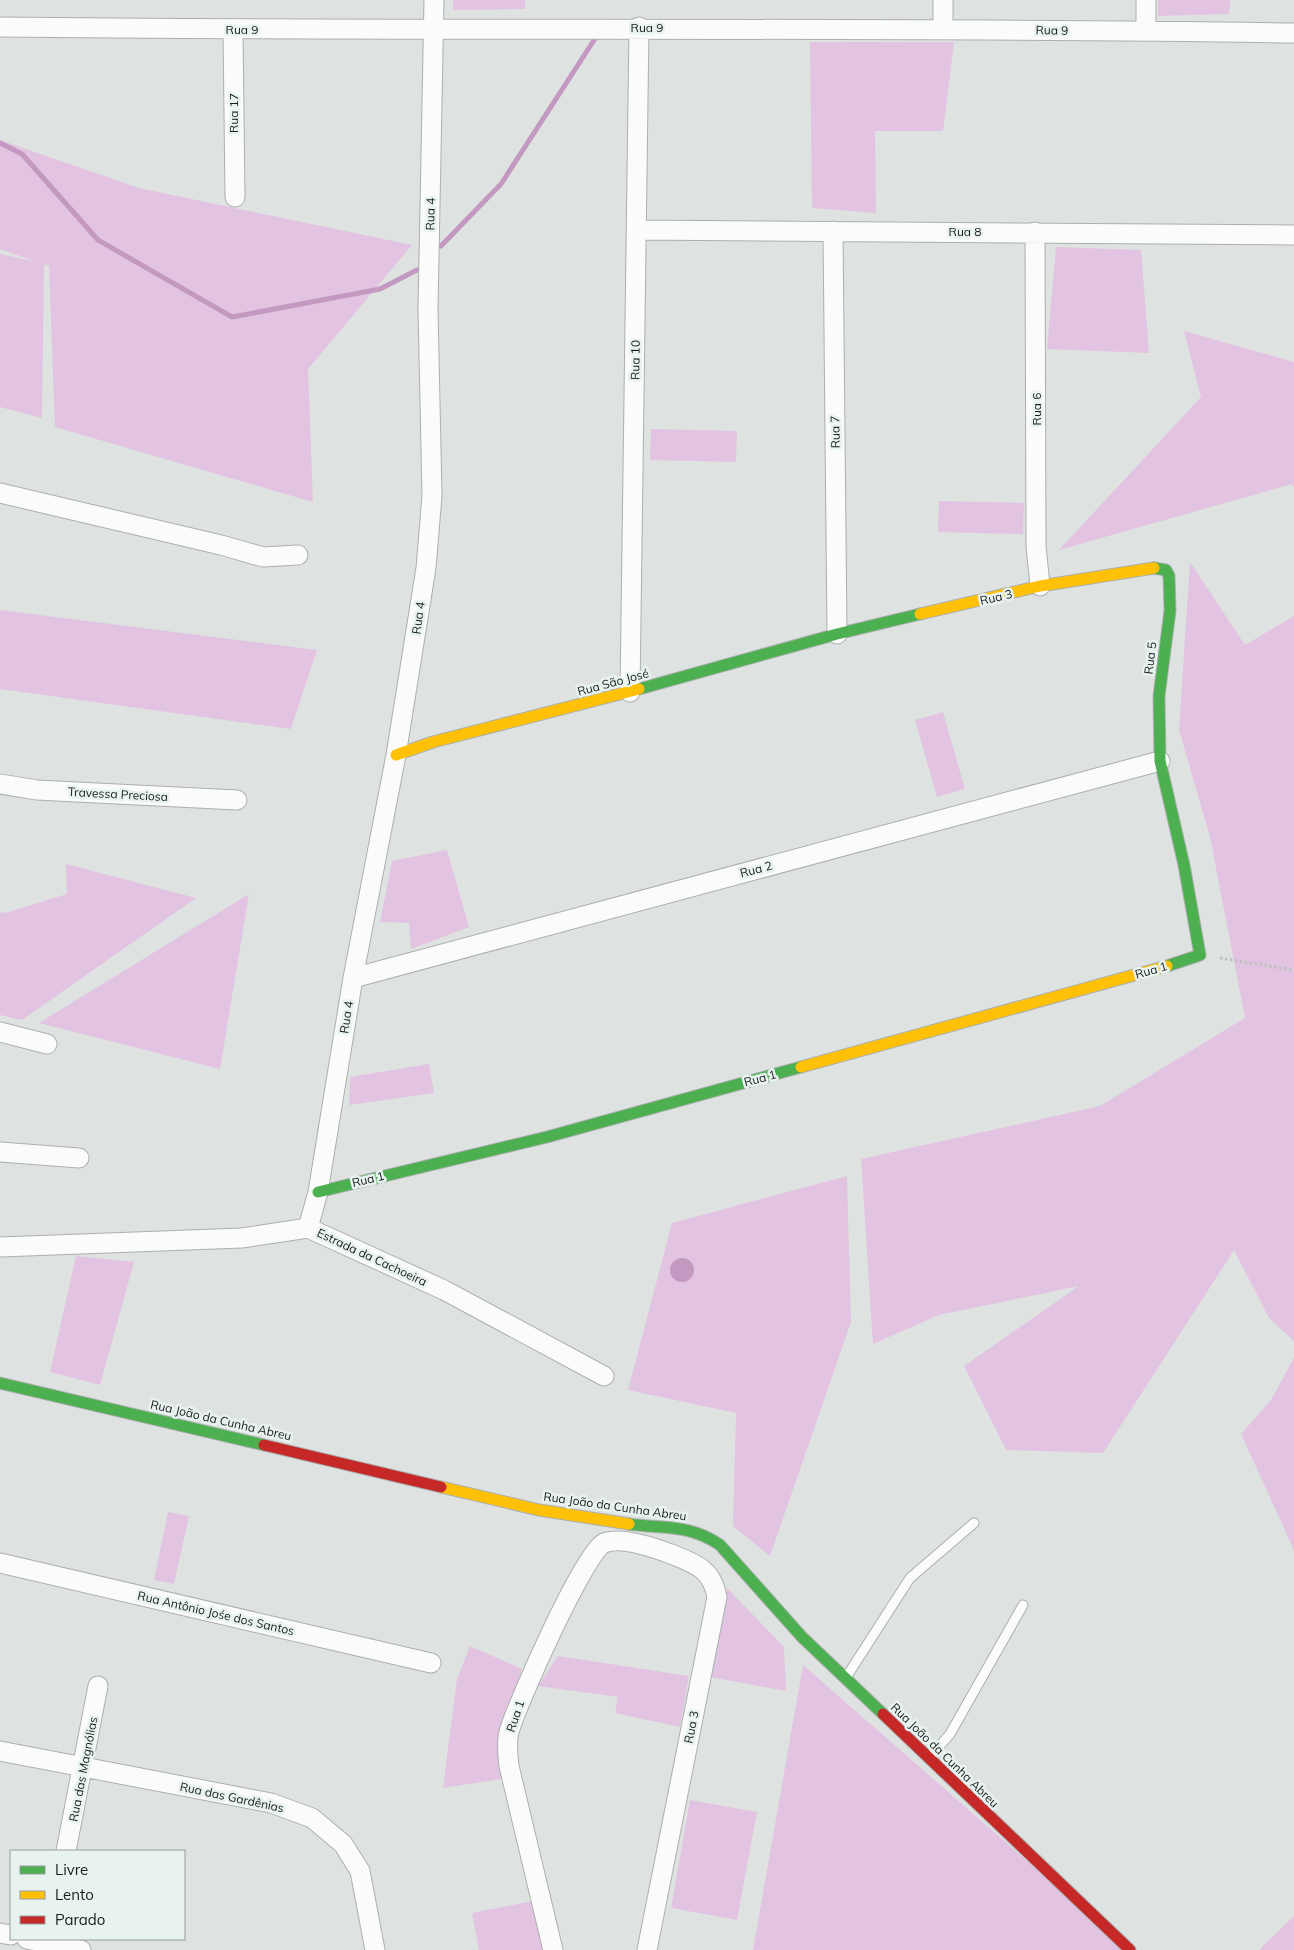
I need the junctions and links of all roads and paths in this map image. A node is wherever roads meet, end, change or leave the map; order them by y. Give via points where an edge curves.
1 (434, 0) edge
2 (943, 0) edge
3 (1146, 0) edge
4 (0, 27) edge
5 (434, 27) junction
6 (639, 27) junction
7 (943, 28) junction
8 (233, 30) junction
9 (1146, 31) junction
10 (1294, 34) edge
11 (235, 197) dead end
12 (637, 230) junction
13 (833, 231) junction
14 (1036, 232) junction
15 (1294, 235) edge
16 (0, 492) edge
17 (298, 555) dead end
18 (1156, 568) joint
19 (1040, 586) junction
20 (837, 634) junction
21 (630, 692) junction
22 (396, 755) junction
23 (1160, 761) junction
24 (0, 784) edge
25 (237, 800) dead end
26 (1200, 955) junction
27 (1294, 970) edge
28 (353, 978) junction
29 (0, 1032) edge
30 (47, 1044) dead end
31 (0, 1152) edge
32 (79, 1158) dead end
33 (318, 1192) junction
34 (308, 1228) junction
35 (0, 1247) edge
36 (604, 1376) dead end
37 (0, 1382) edge
38 (974, 1524) dead end
39 (649, 1536) junction
40 (0, 1563) edge
41 (1023, 1605) dead end
42 (432, 1663) dead end
43 (845, 1678) junction
44 (98, 1686) dead end
45 (0, 1751) edge
46 (930, 1758) junction
47 (84, 1767) junction
48 (66, 1850) edge
49 (31, 1940) edge
50 (46, 1944) edge
51 (82, 1950) edge
52 (375, 1950) edge
53 (553, 1950) edge
54 (647, 1950) edge
55 (1130, 1950) edge

1 - 5 street, Rua 4
2 - 7 street
3 - 9 street
4 - 8 street, Rua 9
5 - 6 street, Rua 9
5 - 8 street, Rua 9
5 - 22 street, Rua 4 via 428,309 432,496 426,568
6 - 7 street, Rua 9
6 - 12 street, Rua 10
7 - 9 street, Rua 9
8 - 11 street, Rua 17
9 - 10 street, Rua 9
12 - 13 street, Rua 8
12 - 21 street, Rua 10
13 - 14 street, Rua 8
13 - 20 street, Rua 7
14 - 15 street, Rua 8
14 - 19 street, Rua 6 via 1036,546
16 - 17 street via 263,557
18 - 19 street, Rua 3
18 - 23 street, Rua 5 via 1168,572 1170,592 1159,696
19 - 20 street, Rua 3
20 - 21 street, Rua São José
21 - 22 street, Rua São José via 433,742
22 - 28 street, Rua 4
23 - 26 street via 1186,874
23 - 28 street, Rua 2
24 - 25 street, Travessa Preciosa via 37,790
26 - 27 path
26 - 33 street, Rua 1 via 547,1137
28 - 33 street, Rua 4
29 - 30 street
31 - 32 street
33 - 34 street, Rua 4
34 - 35 street, Estrada da Cachoeira via 242,1238
34 - 36 street, Estrada da Cachoeira via 444,1290
37 - 39 street, Rua João da Cunha Abreu
38 - 43 lane via 910,1578
39 - 43 street, Rua João da Cunha Abreu via 686,1528 706,1535 720,1545 802,1637
39 - 53 street, Rua 1 via 605,1542 593,1552 516,1708 508,1735 509,1766
39 - 54 street, Rua 3 via 707,1572 714,1583 717,1598
40 - 42 street, Rua Antônio Jośe dos Santos
41 - 46 lane via 950,1734
43 - 46 street, Rua João da Cunha Abreu
44 - 47 street, Rua das Magnólias
45 - 47 street, Rua das Gardênias
46 - 55 street, Rua João da Cunha Abreu
47 - 48 street, Rua das Magnólias
47 - 52 street, Rua das Gardênias via 271,1803 312,1818 343,1844 360,1871
49 - 50 street
50 - 51 street

